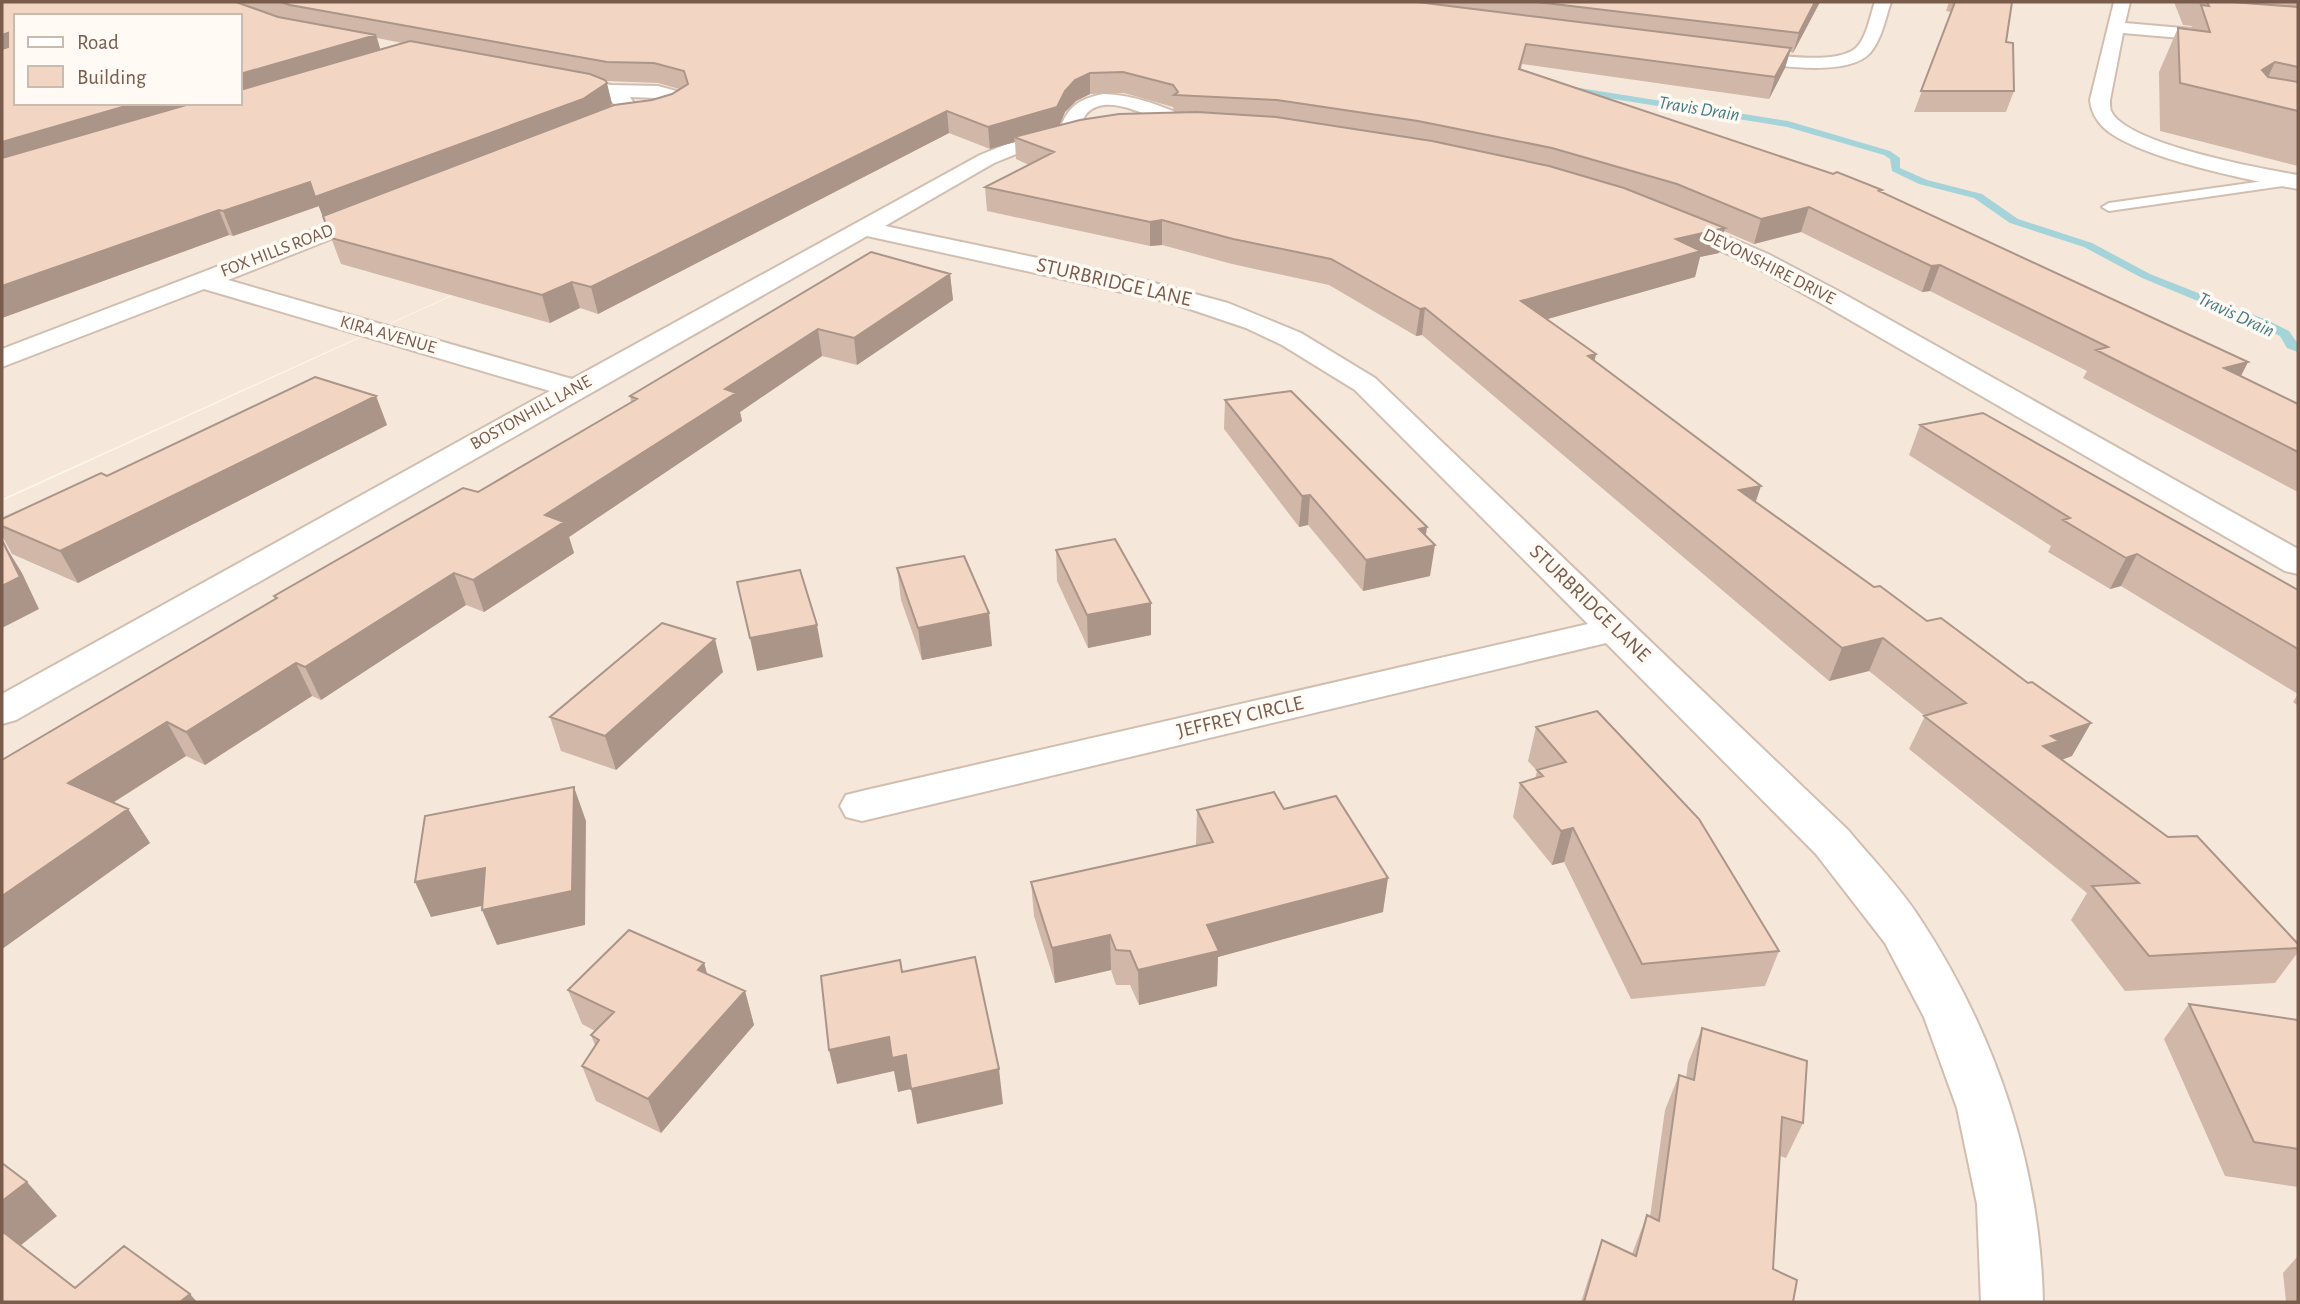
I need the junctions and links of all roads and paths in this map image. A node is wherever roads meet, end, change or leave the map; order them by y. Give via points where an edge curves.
1 (1883, 2) edge
2 (2122, 2) edge
3 (2116, 27) junction
4 (2298, 43) edge
5 (1724, 53) edge
6 (536, 75) edge
7 (1197, 124) edge
8 (559, 142) edge
9 (2295, 182) edge
10 (395, 205) edge
11 (2109, 207) dead end
12 (1654, 214) edge
13 (861, 228) junction
14 (202, 280) junction
15 (2, 359) edge
16 (574, 389) junction
17 (2298, 563) edge
18 (1617, 629) junction
19 (2, 711) edge
20 (862, 806) dead end
21 (2012, 1302) edge

1 - 5 street via 1867,44 1856,56 1795,62
2 - 3 street
3 - 4 street
3 - 9 street via 2100,100 2102,113 2123,130 2194,159
6 - 8 street via 616,105
7 - 13 street, BOSTONHILL LANE via 1103,124 1014,148
9 - 11 lane
10 - 14 street, FOX HILLS ROAD
12 - 17 street, DEVONSHIRE DRIVE via 1769,265
13 - 16 street, BOSTONHILL LANE
13 - 18 street, STURBRIDGE LANE via 1169,293 1280,331 1365,384
14 - 15 street, FOX HILLS ROAD
14 - 16 street, KIRA AVENUE
16 - 19 street, BOSTONHILL LANE
18 - 20 street, JEFFREY CIRCLE
18 - 21 street, STURBRIDGE LANE via 1832,842 1900,928 1935,985 1984,1098 2012,1258

